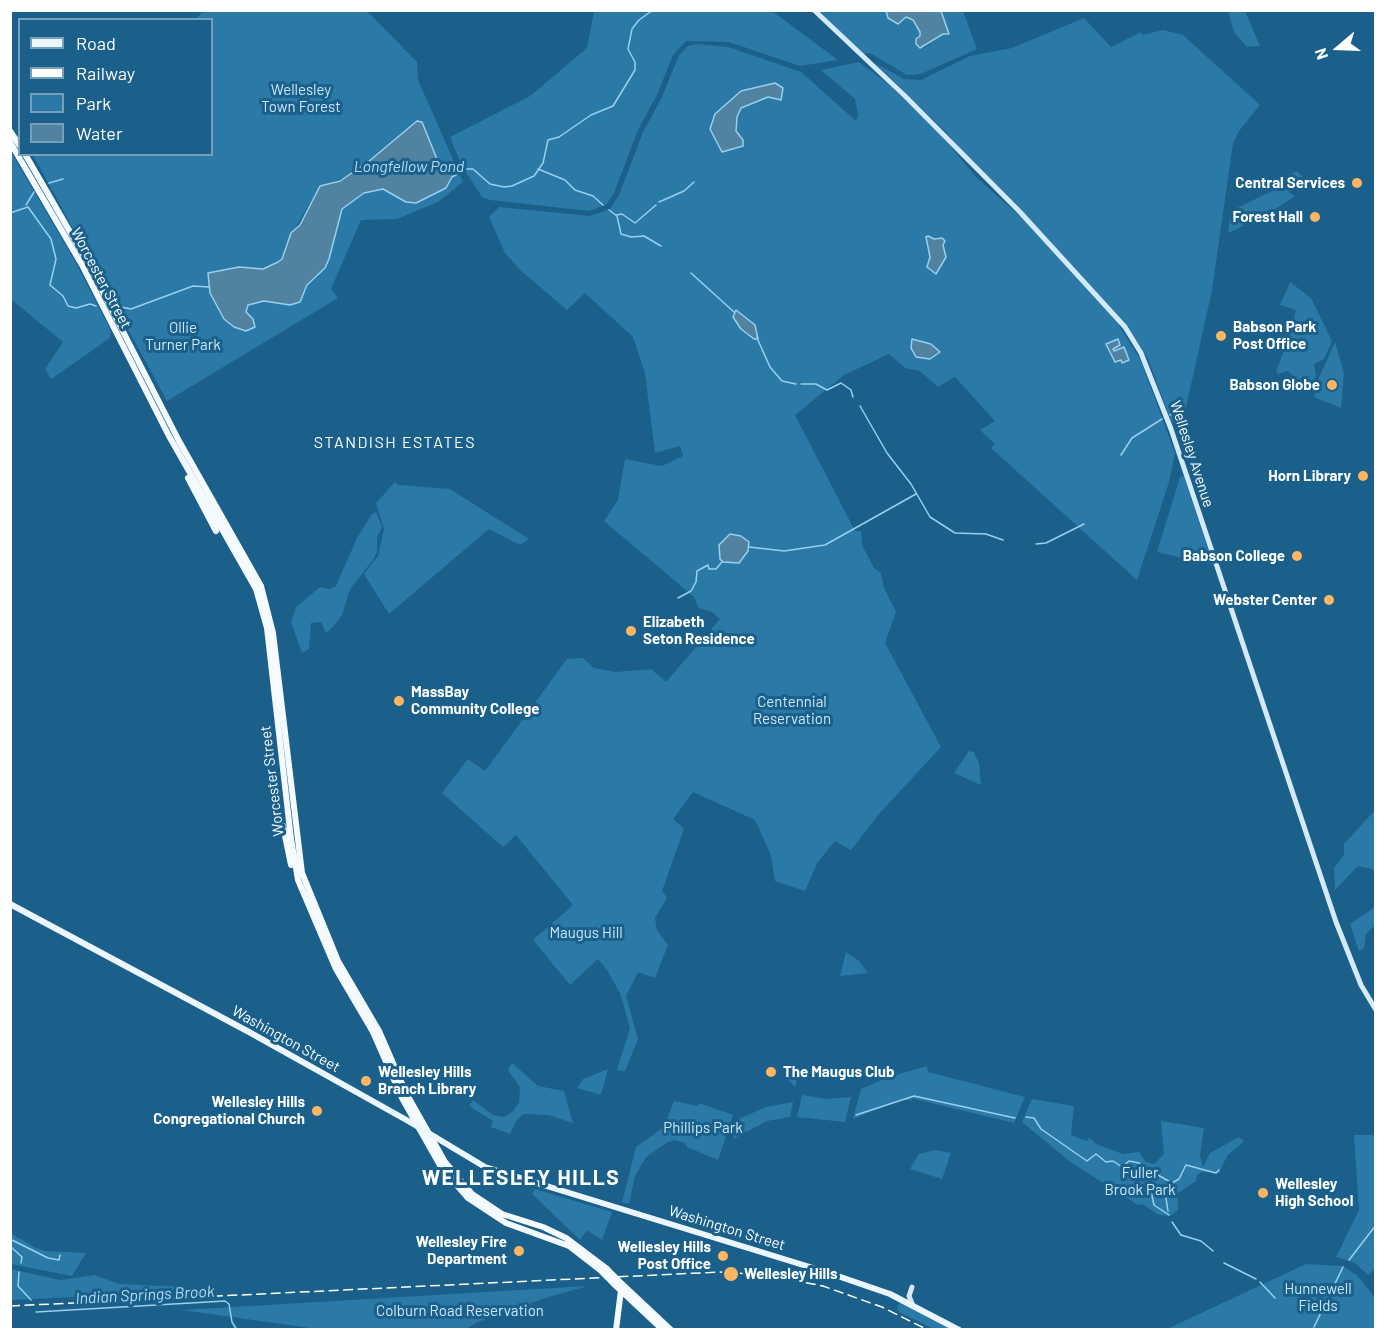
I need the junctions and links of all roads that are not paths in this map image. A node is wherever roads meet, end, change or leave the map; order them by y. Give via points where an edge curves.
1 (814, 10) edge
2 (10, 142) edge
3 (18, 156) edge
4 (18, 156) edge
5 (26, 156) edge
6 (169, 436) junction
7 (216, 531) dead end
8 (283, 826) dead end
9 (304, 897) junction
10 (10, 904) edge
11 (1376, 1011) edge
12 (603, 1270) junction
13 (622, 1287) junction
14 (912, 1287) dead end
15 (913, 1306) junction
16 (651, 1314) junction
17 (616, 1329) edge
18 (663, 1329) edge
19 (671, 1329) edge
20 (959, 1329) edge

1 - 11 main road, Wellesley Avenue via 1032,224 1125,327 1141,352 1178,449 1336,922 1360,985
2 - 3 highway, Worcester Street
4 - 6 highway, Worcester Street via 82,265
5 - 12 highway, Worcester Street via 78,246 182,448 261,586 274,640 304,879 338,961 376,1025 406,1093 447,1164 472,1194 502,1214 566,1238
6 - 7 highway
6 - 9 highway, Worcester Street via 247,571 262,609 294,860
8 - 9 highway via 292,868
9 - 12 highway, Worcester Street via 336,969 375,1035 402,1098 451,1180 492,1215 514,1227 563,1243
10 - 15 main road, Washington Street, bridge via 260,1038 492,1169 755,1248 890,1294
12 - 13 highway, Worcester Street, bridge
12 - 13 highway, Worcester Street, bridge via 614,1284
13 - 16 highway, Worcester Street
13 - 17 highway
14 - 15 main road via 909,1296
15 - 20 main road, Washington Street
16 - 18 highway, Worcester Street
16 - 19 highway, Worcester Street

